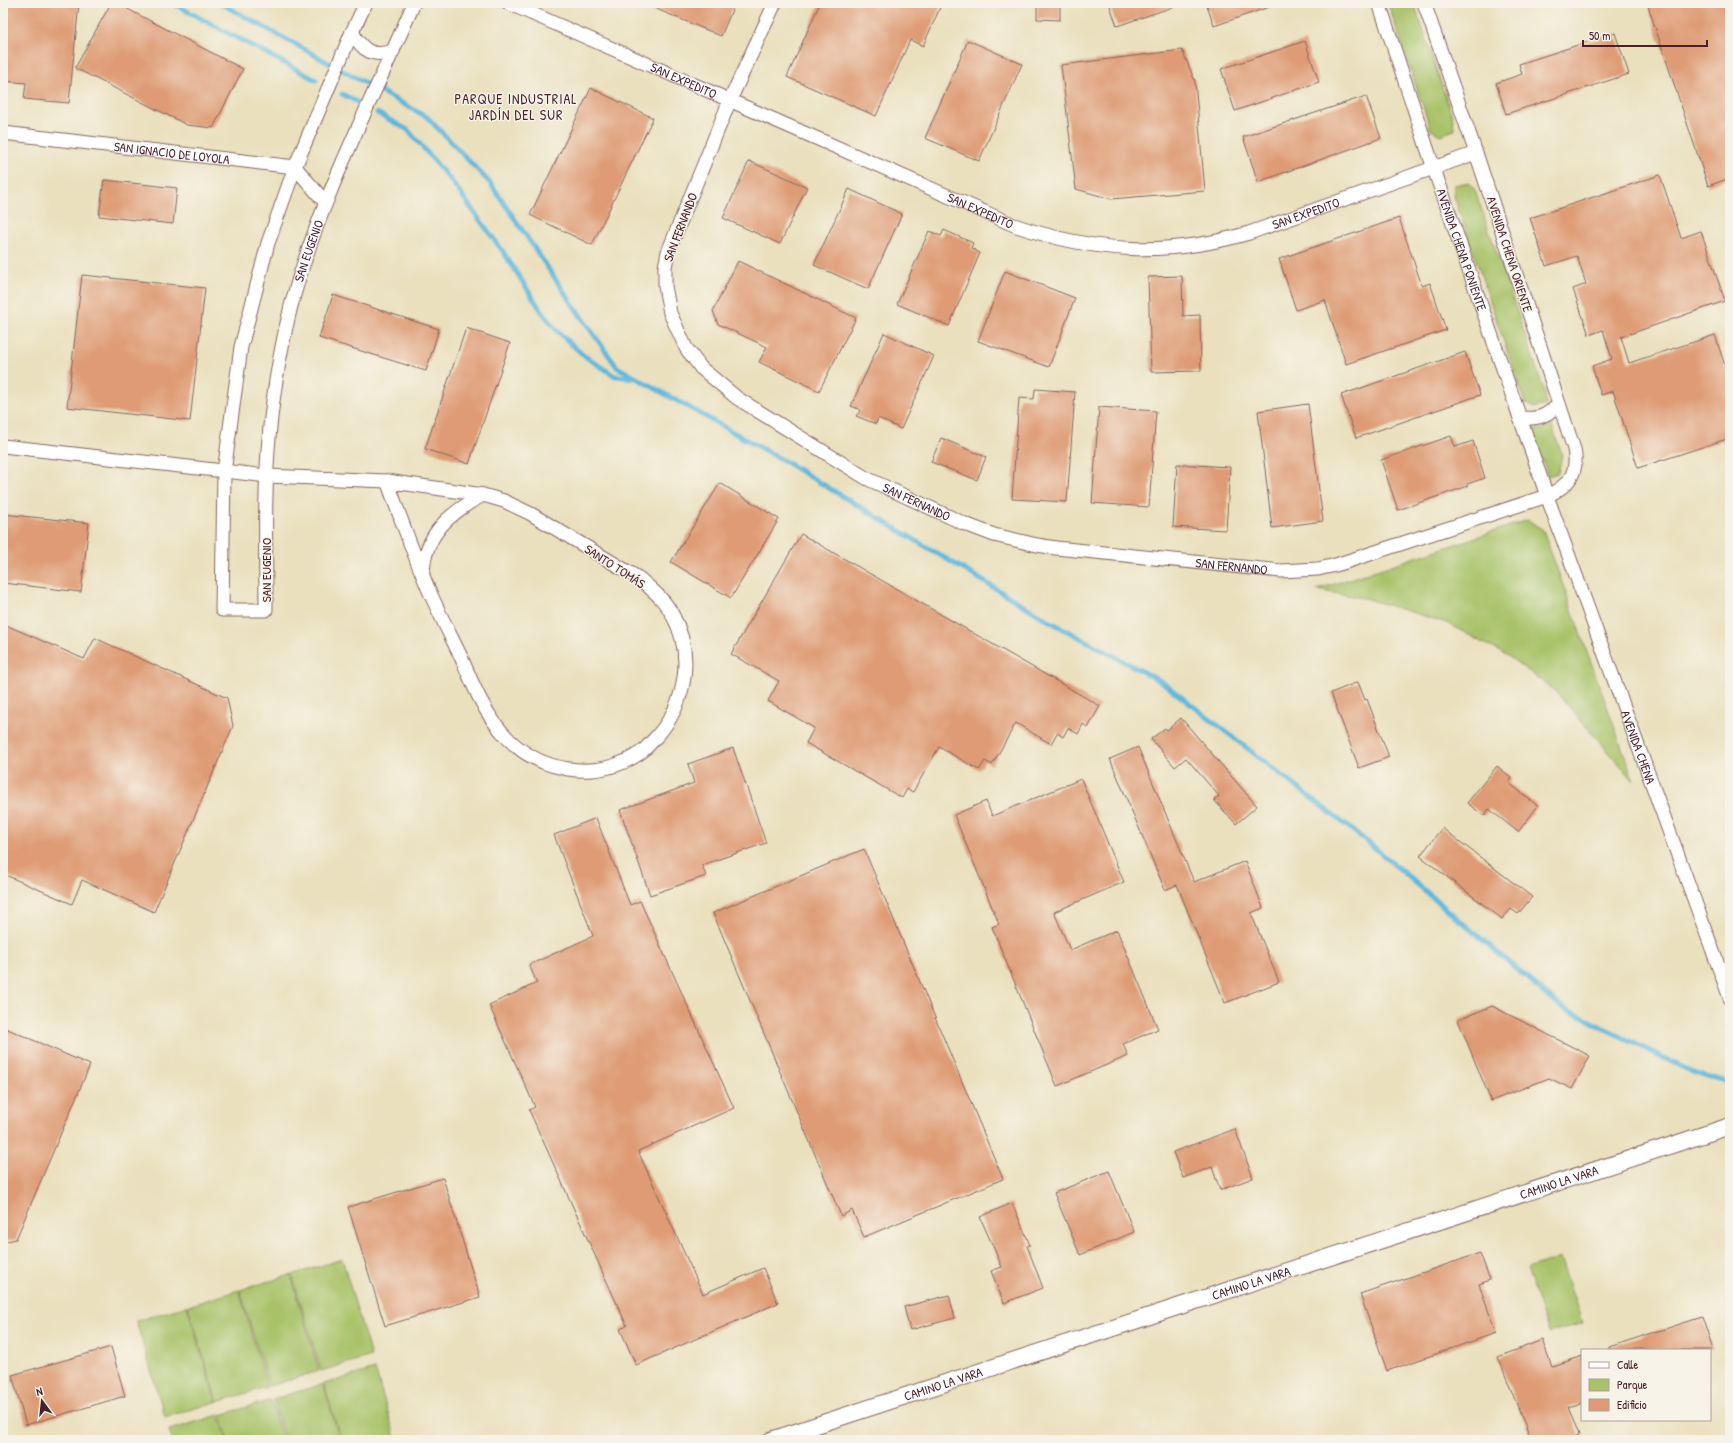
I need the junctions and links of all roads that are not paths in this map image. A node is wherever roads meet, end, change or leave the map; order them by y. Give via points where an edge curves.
1 (366, 3) edge
2 (414, 3) edge
3 (508, 3) edge
4 (775, 3) edge
5 (1379, 3) edge
6 (1424, 3) edge
7 (352, 32) junction
8 (393, 52) junction
9 (730, 100) junction
10 (3, 133) edge
11 (1476, 154) junction
12 (295, 167) junction
13 (1434, 169) junction
14 (325, 202) junction
15 (1559, 404) junction
16 (1520, 418) junction
17 (3, 446) edge
18 (224, 472) junction
19 (267, 476) junction
20 (387, 481) junction
21 (483, 495) junction
22 (1547, 496) junction
23 (423, 577) junction
24 (1730, 998) edge
25 (1730, 1126) edge
26 (771, 1440) edge

1 - 7 street, SAN EUGENIO
2 - 8 street, SAN EUGENIO
3 - 9 street, SAN EXPEDITO
4 - 9 street, SAN FERNANDO
5 - 13 street, AVENIDA CHENA PONIENTE
6 - 11 street, AVENIDA CHENA ORIENTE
7 - 8 street via 358,43 367,51 381,55
7 - 12 street, SAN EUGENIO
8 - 14 street, SAN EUGENIO
9 - 13 street, SAN EXPEDITO via 1014,225 1038,234 1103,247 1170,248 1222,240
9 - 22 street, SAN FERNANDO via 668,252 665,286 670,313 686,348 715,382 866,478 994,535 1056,548 1281,571 1318,569 1336,565
10 - 12 street, SAN IGNACIO DE LOYOLA
11 - 13 street, SAN EXPEDITO
11 - 15 street, AVENIDA CHENA ORIENTE
12 - 14 street
12 - 18 street, SAN EUGENIO via 268,243 240,348
13 - 16 street, AVENIDA CHENA PONIENTE
14 - 19 street, SAN EUGENIO via 296,288 283,344 272,410
15 - 16 street via 1543,417
15 - 22 street, AVENIDA CHENA ORIENTE via 1574,449 1574,470 1566,485
16 - 22 street, AVENIDA CHENA PONIENTE
17 - 18 street
18 - 19 street
18 - 19 street, SAN EUGENIO via 222,610 266,610
19 - 20 street, SANTO TOMÁS
20 - 21 street, SANTO TOMÁS
20 - 23 street, SANTO TOMÁS
21 - 23 street via 450,515 434,535 424,560
21 - 23 street, SANTO TOMÁS via 538,518 640,579 663,601 677,625 685,655 680,696 671,718 640,753 612,766 595,770 575,770 544,763 527,754 502,733 491,718
22 - 24 street, AVENIDA CHENA
25 - 26 street, CAMINO LA VARA

